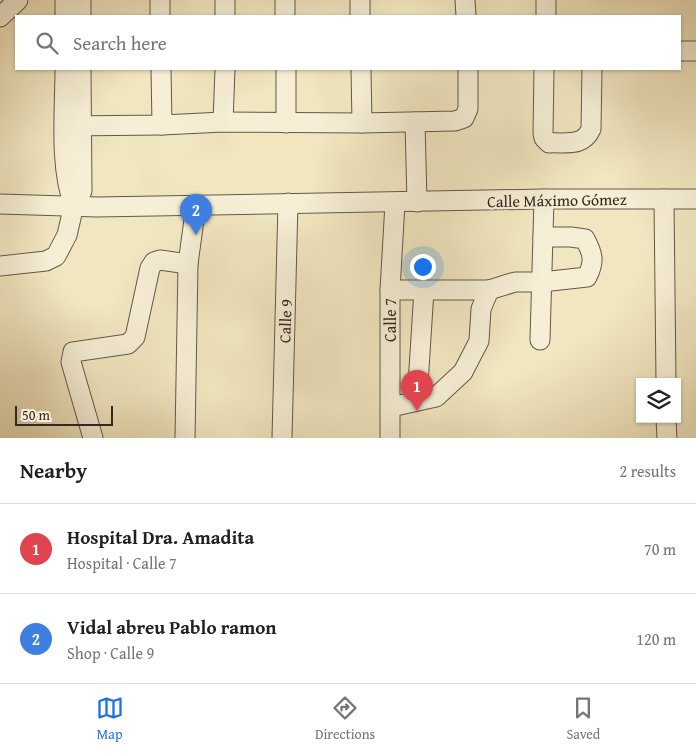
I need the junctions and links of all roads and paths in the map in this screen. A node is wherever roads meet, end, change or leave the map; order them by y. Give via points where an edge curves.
1 (18, 0) edge
2 (65, 0) edge
3 (81, 0) edge
4 (160, 0) edge
5 (226, 0) edge
6 (285, 0) edge
7 (360, 0) edge
8 (465, 0) edge
9 (546, 0) edge
10 (65, 15) edge
11 (81, 15) edge
12 (160, 15) edge
13 (225, 15) edge
14 (285, 15) edge
15 (360, 15) edge
16 (466, 15) edge
17 (546, 15) edge
18 (0, 17) edge
19 (681, 51) edge
20 (696, 51) edge
21 (65, 70) edge
22 (81, 70) edge
23 (161, 70) edge
24 (225, 70) edge
25 (286, 70) edge
26 (361, 70) edge
27 (468, 70) edge
28 (544, 70) edge
29 (592, 70) edge
30 (224, 122) junction
31 (286, 122) junction
32 (415, 122) junction
33 (362, 123) junction
34 (73, 125) junction
35 (162, 125) junction
36 (664, 199) junction
37 (696, 199) edge
38 (544, 200) junction
39 (417, 202) junction
40 (288, 203) junction
41 (395, 203) junction
42 (0, 204) edge
43 (74, 205) junction
44 (196, 205) junction
45 (543, 237) junction
46 (188, 264) junction
47 (0, 266) edge
48 (542, 282) junction
49 (390, 290) junction
50 (424, 290) junction
51 (489, 290) junction
52 (540, 340) dead end
53 (666, 378) edge
54 (417, 400) junction
55 (391, 407) junction
56 (666, 423) edge
57 (93, 438) edge
58 (185, 438) edge
59 (282, 438) edge
60 (390, 438) edge
61 (667, 438) edge

1 - 18 street
2 - 10 street
3 - 11 street
4 - 12 street
5 - 13 street
6 - 14 street
7 - 15 street
8 - 16 street
9 - 17 street
19 - 20 street
21 - 34 street
22 - 34 street
23 - 35 street
24 - 30 street
25 - 31 street
26 - 33 street
27 - 32 street via 468,109 464,118
28 - 29 street via 543,133 549,143 581,142 588,137 591,130
30 - 31 street
30 - 35 street
31 - 33 street
32 - 33 street
32 - 39 street
34 - 35 street
34 - 43 street via 68,190
36 - 37 street, Calle Máximo Gómez
36 - 38 street, Calle Máximo Gómez
36 - 53 street
38 - 39 street, Calle Máximo Gómez
38 - 45 street
39 - 41 street, Calle Máximo Gómez
40 - 41 street, Calle Máximo Gómez
40 - 44 street, Calle Máximo Gómez
40 - 59 street, Calle 9
41 - 49 street, Calle 7
42 - 43 street, Calle Máximo Gómez
43 - 44 street, Calle Máximo Gómez
43 - 47 street via 67,235 56,256 46,261
44 - 46 street
45 - 48 street
45 - 48 street via 585,238 592,252 592,266 587,277
46 - 57 street via 154,262 135,338 128,344 73,352 71,362
46 - 58 street
48 - 51 street via 515,282
48 - 52 street
49 - 50 street
49 - 55 street, Calle 7
50 - 51 street
50 - 54 street
51 - 54 street via 481,309 479,341 463,372 436,397
54 - 55 street
55 - 60 street, Calle 7
56 - 61 street

